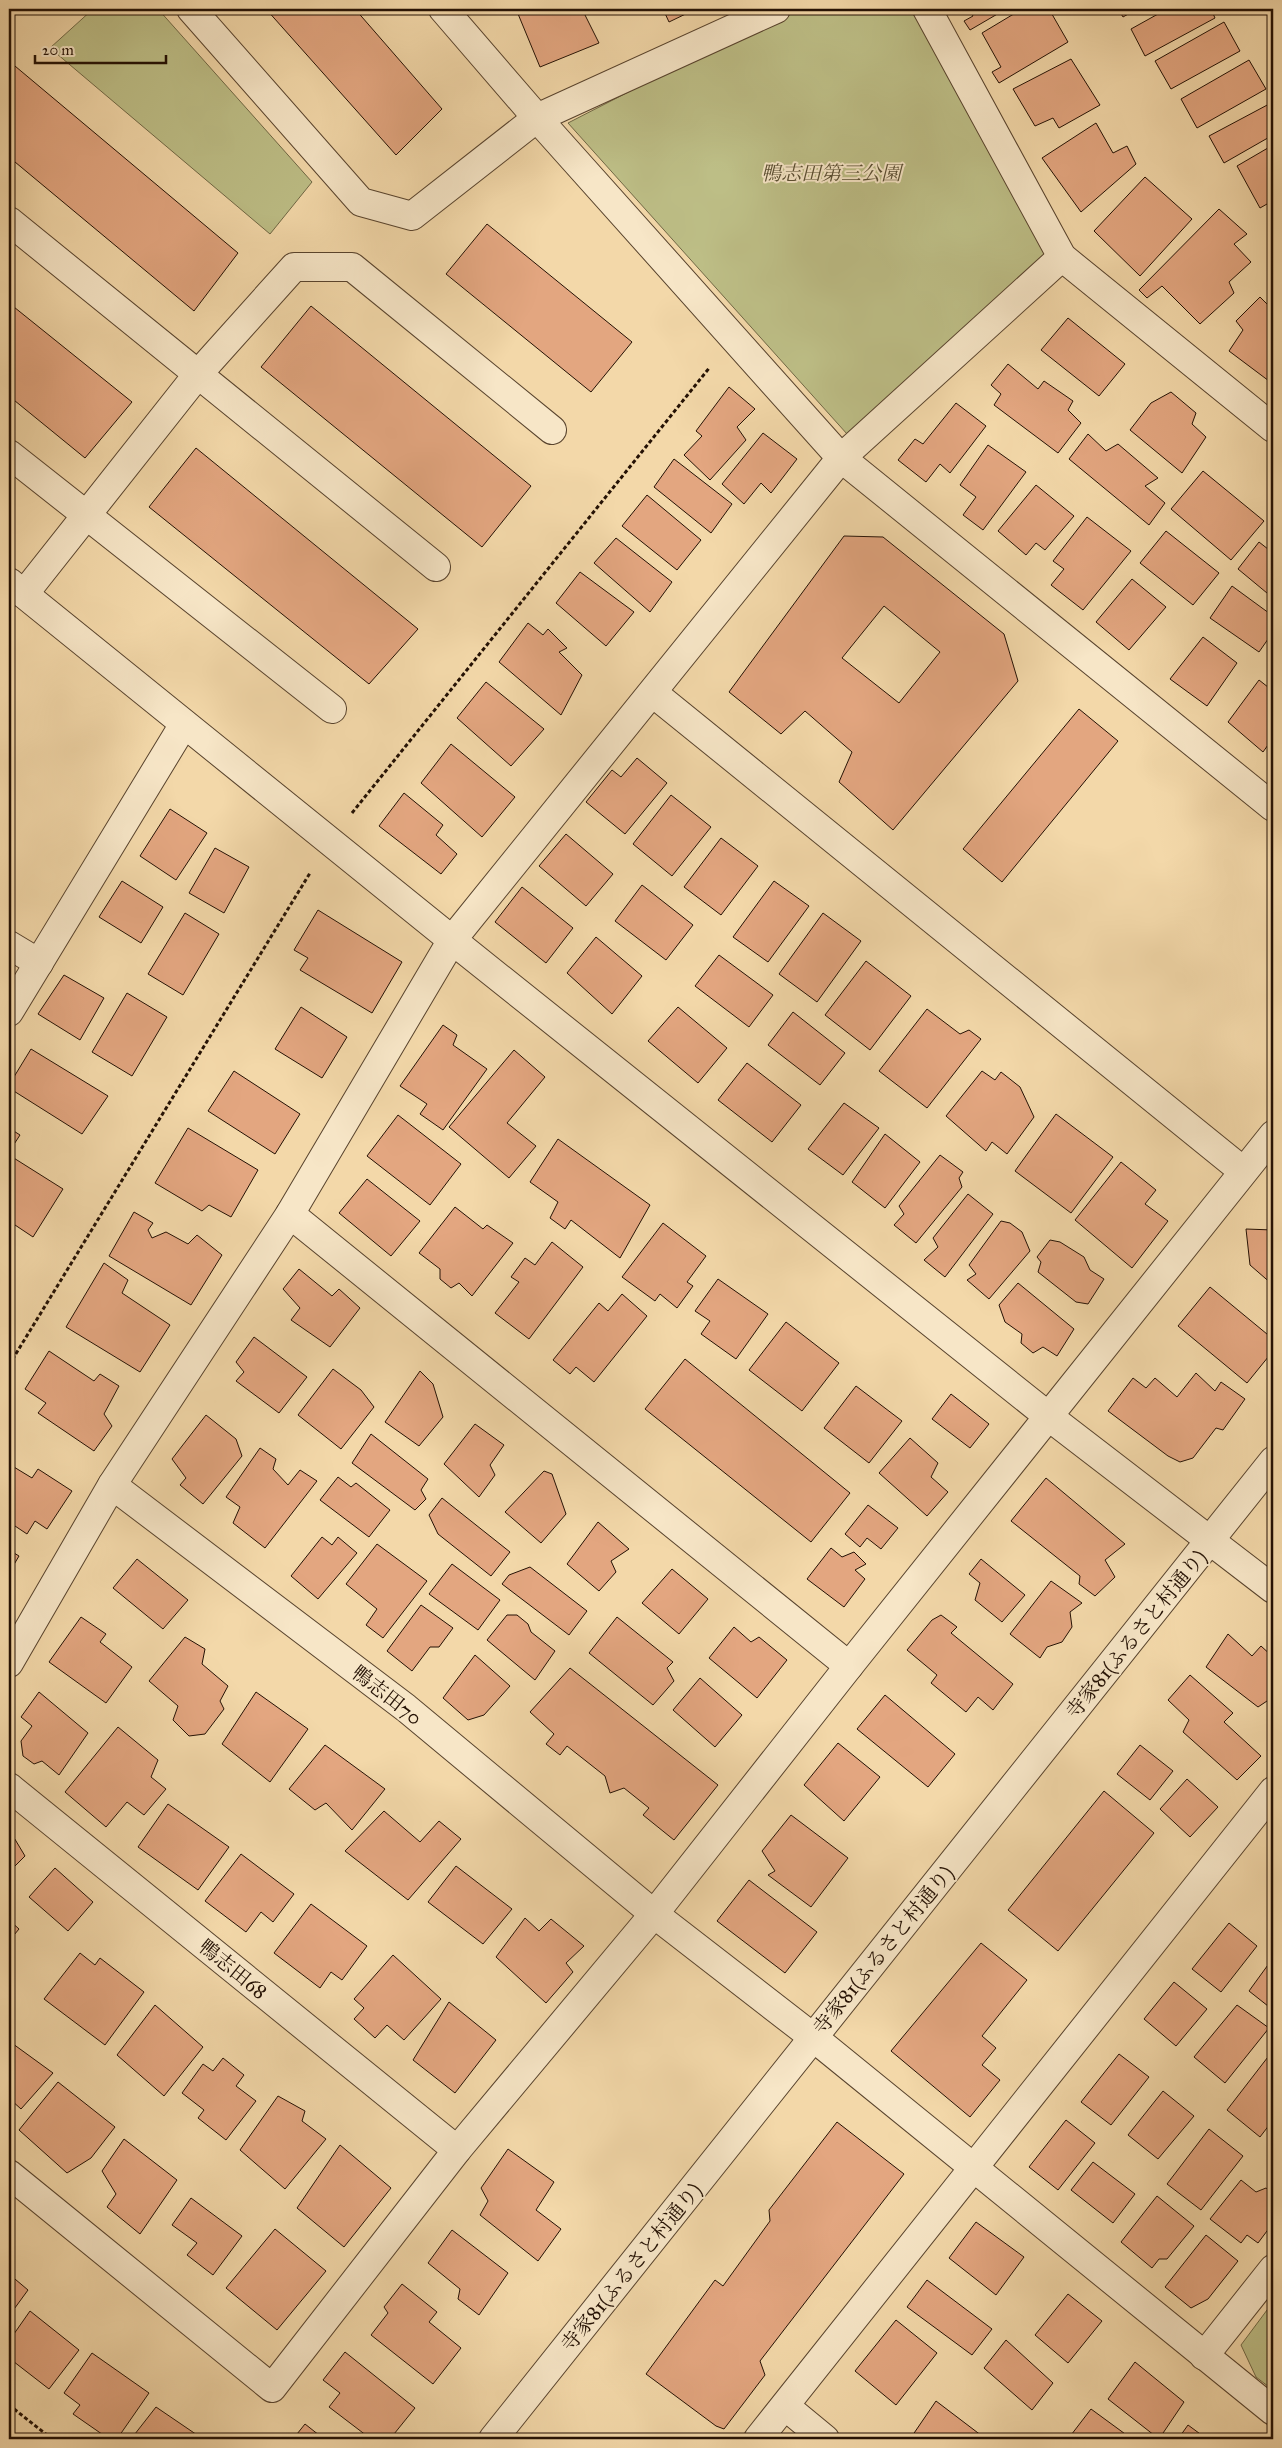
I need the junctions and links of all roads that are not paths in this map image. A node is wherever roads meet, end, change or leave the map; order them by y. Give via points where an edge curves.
1 (191, 9) edge
2 (443, 9) edge
3 (776, 9) edge
4 (927, 9) edge
5 (537, 118) junction
6 (9, 221) edge
7 (1062, 257) junction
8 (198, 374) junction
9 (1273, 428) edge
10 (552, 430) dead end
11 (9, 454) edge
12 (841, 458) junction
13 (86, 516) junction
14 (436, 567) dead end
15 (16, 588) edge
16 (653, 693) junction
17 (332, 709) dead end
18 (184, 724) junction
19 (1273, 807) edge
20 (452, 940) junction
21 (9, 945) edge
22 (38, 963) junction
23 (9, 1012) edge
24 (1273, 1135) edge
25 (1243, 1171) junction
26 (290, 1214) junction
27 (1048, 1416) junction
28 (1273, 1461) edge
29 (112, 1485) junction
30 (1211, 1540) junction
31 (1273, 1589) edge
32 (9, 1664) edge
33 (849, 1666) junction
34 (9, 1787) edge
35 (1273, 1791) edge
36 (654, 1914) junction
37 (814, 2038) junction
38 (457, 2150) junction
39 (973, 2169) junction
40 (9, 2174) edge
41 (1273, 2269) edge
42 (1204, 2356) junction
43 (785, 2406) junction
44 (1273, 2411) edge
45 (493, 2439) edge
46 (758, 2439) edge
47 (826, 2439) edge

1 - 5 street via 361,202 412,216
2 - 5 street
3 - 5 street
4 - 7 street
5 - 12 street
6 - 8 street
7 - 9 street
7 - 12 street
8 - 10 street via 294,267 352,267
8 - 13 street
8 - 14 street
11 - 13 street
12 - 16 street
12 - 19 street
13 - 15 street
13 - 17 street
15 - 18 street
16 - 20 street
16 - 25 street
18 - 20 street
18 - 22 street
20 - 26 street
20 - 27 street
21 - 22 street
22 - 23 street
24 - 25 street
25 - 27 street
26 - 29 street
26 - 33 street
27 - 30 street
27 - 33 street
28 - 30 street, 寺家81(ふるさと村通り)
29 - 32 street
29 - 36 street, 鴨志田70 via 406,1708
30 - 31 street
30 - 37 street, 寺家81(ふるさと村通り)
33 - 36 street
34 - 38 street, 鴨志田68
35 - 39 street
36 - 37 street, 鴨志田70
36 - 38 street
37 - 39 street, 鴨志田70
37 - 45 street, 寺家81(ふるさと村通り)
38 - 40 street via 272,2388
39 - 42 street, 鴨志田70
39 - 43 street
41 - 42 street
42 - 44 street, 鴨志田70
43 - 46 street
43 - 47 street

